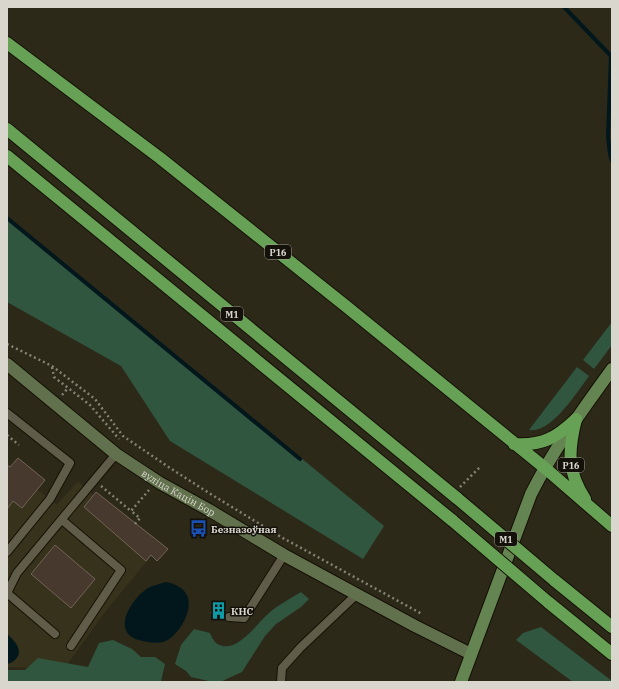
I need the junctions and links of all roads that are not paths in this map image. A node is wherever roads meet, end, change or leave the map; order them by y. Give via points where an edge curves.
1 (7, 43) edge
2 (7, 129) edge
3 (7, 156) edge
4 (7, 364) edge
5 (612, 370) edge
6 (7, 413) edge
7 (576, 419) junction
8 (514, 444) junction
9 (116, 454) junction
10 (545, 468) junction
11 (590, 507) junction
12 (62, 520) junction
13 (612, 526) edge
14 (7, 552) edge
15 (284, 555) junction
16 (357, 594) junction
17 (230, 617) dead end
18 (612, 627) edge
19 (55, 634) dead end
20 (71, 646) dead end
21 (471, 654) junction
22 (612, 654) edge
23 (281, 682) edge
24 (461, 682) edge

1 - 8 highway, Р16 via 160,158
2 - 18 highway, М1, bridge
3 - 22 highway, М1, bridge
4 - 9 main road, вуліца Кацін Бор
5 - 7 main road, Р16
6 - 14 lane via 70,463 50,499
7 - 8 highway, Р16 via 566,429 547,440
7 - 10 main road, Р16
7 - 11 highway, Р16 via 570,462 578,487
8 - 10 highway, Р16
9 - 12 lane
9 - 15 main road, вуліца Кацін Бор via 160,483
10 - 11 highway, Р16
10 - 21 main road, Р16 via 531,494
11 - 13 highway, Р16
12 - 19 lane via 18,572 7,593
12 - 20 lane via 121,570
15 - 16 main road, вуліца Кацін Бор
15 - 17 lane via 244,618
16 - 21 main road, вуліца Кацін Бор
16 - 23 lane via 282,668
21 - 24 main road, Р16

